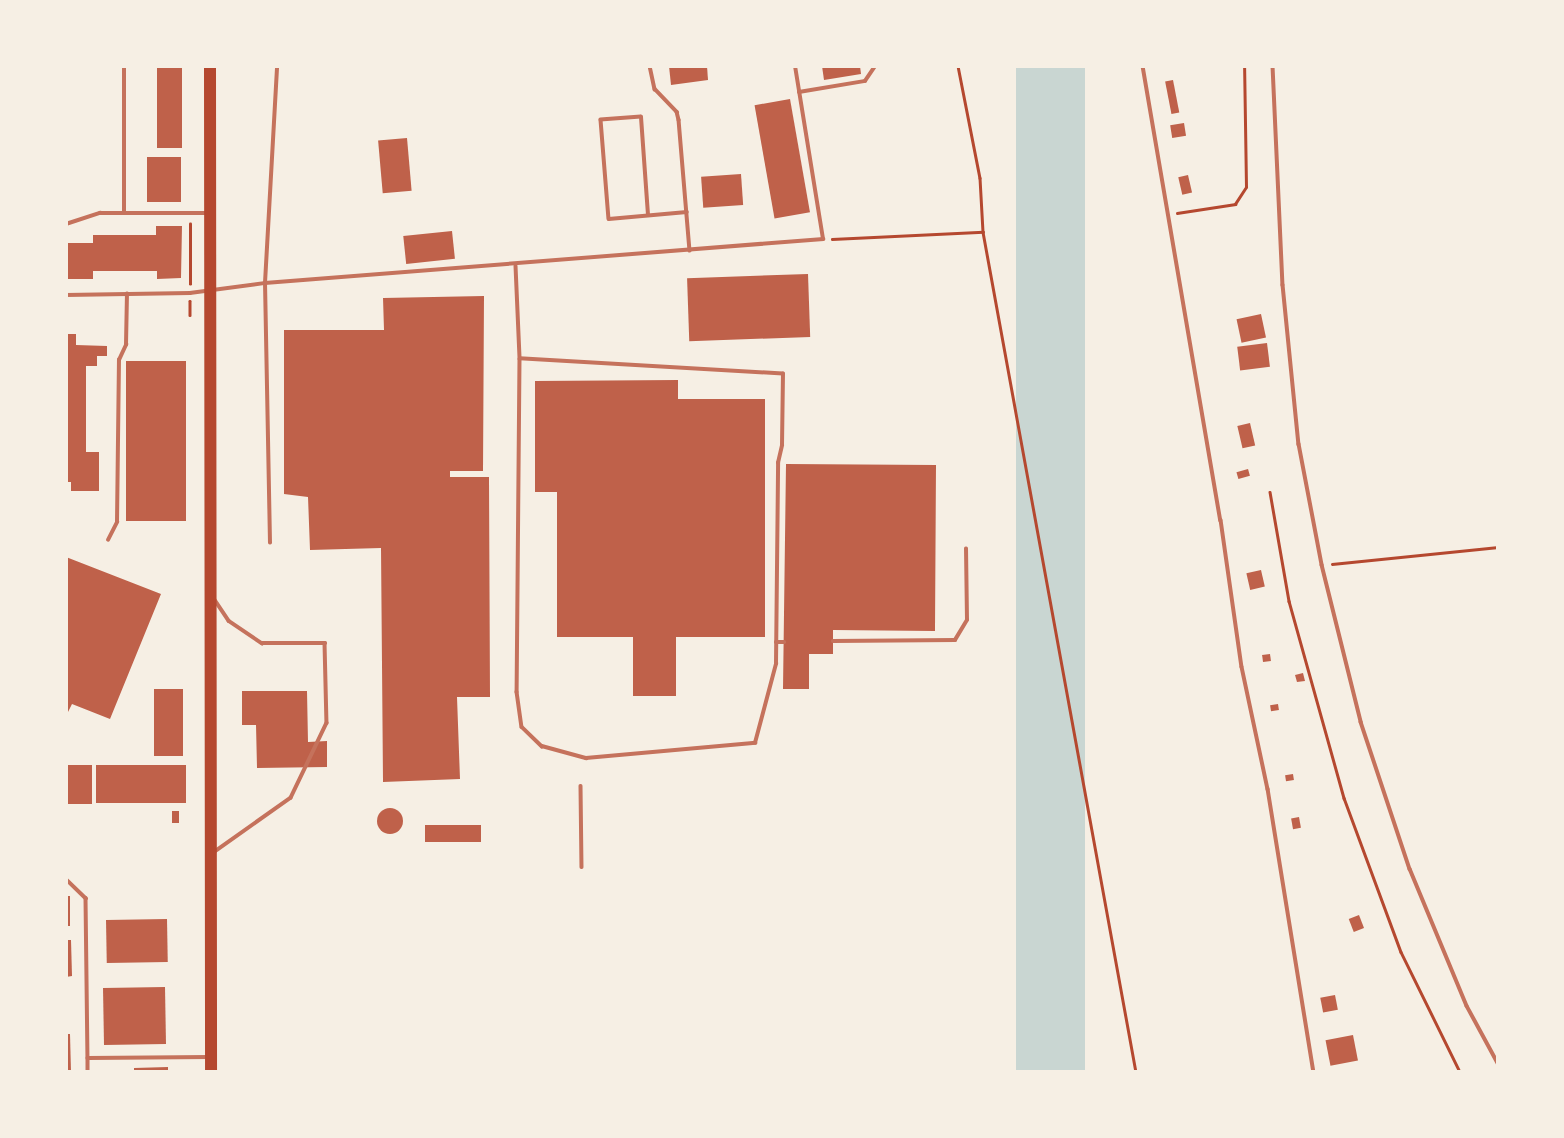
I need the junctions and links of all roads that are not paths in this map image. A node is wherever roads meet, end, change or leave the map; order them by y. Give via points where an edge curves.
1 (124, 66) edge
2 (210, 66) edge
3 (277, 66) edge
4 (650, 66) edge
5 (795, 66) edge
6 (875, 66) edge
7 (1143, 66) edge
8 (1273, 66) edge
9 (799, 92) junction
10 (687, 212) junction
11 (124, 213) junction
12 (210, 213) junction
13 (648, 215) junction
14 (66, 224) edge
15 (690, 251) junction
16 (516, 266) junction
17 (265, 284) junction
18 (210, 290) junction
19 (127, 294) junction
20 (66, 295) edge
21 (520, 359) junction
22 (108, 540) dead end
23 (270, 543) dead end
24 (966, 549) dead end
25 (210, 593) junction
26 (833, 641) dead end
27 (776, 642) junction
28 (784, 642) dead end
29 (581, 786) dead end
30 (211, 855) junction
31 (582, 867) dead end
32 (66, 879) edge
33 (211, 1057) junction
34 (88, 1058) junction
35 (1497, 1063) edge
36 (88, 1072) edge
37 (211, 1072) edge
38 (1314, 1072) edge

1 - 11 lane
2 - 12 main road
3 - 17 lane
4 - 10 lane via 655,89 680,120
5 - 9 lane
6 - 9 lane via 865,81
7 - 38 lane
8 - 35 lane via 1284,298 1299,444 1322,565 1361,722 1410,869 1467,1006
9 - 15 lane via 823,239
10 - 13 lane
10 - 15 lane
11 - 12 lane
11 - 14 lane via 100,213
12 - 18 main road
13 - 13 lane via 609,219 601,120 640,117
15 - 16 lane
16 - 17 lane
16 - 21 lane
17 - 18 lane
17 - 23 lane
18 - 19 lane
18 - 25 main road
19 - 20 lane
19 - 22 lane via 126,345 119,360 117,522
21 - 27 lane via 783,374
21 - 27 lane via 517,692 522,727 542,746 586,758 755,743 776,664
24 - 26 lane via 967,620 955,640
25 - 30 main road
25 - 30 lane via 229,621 262,643 325,643 327,723 291,799
27 - 28 lane
29 - 31 lane
30 - 33 main road
32 - 34 lane via 86,898
33 - 34 lane
33 - 37 main road
34 - 36 lane

